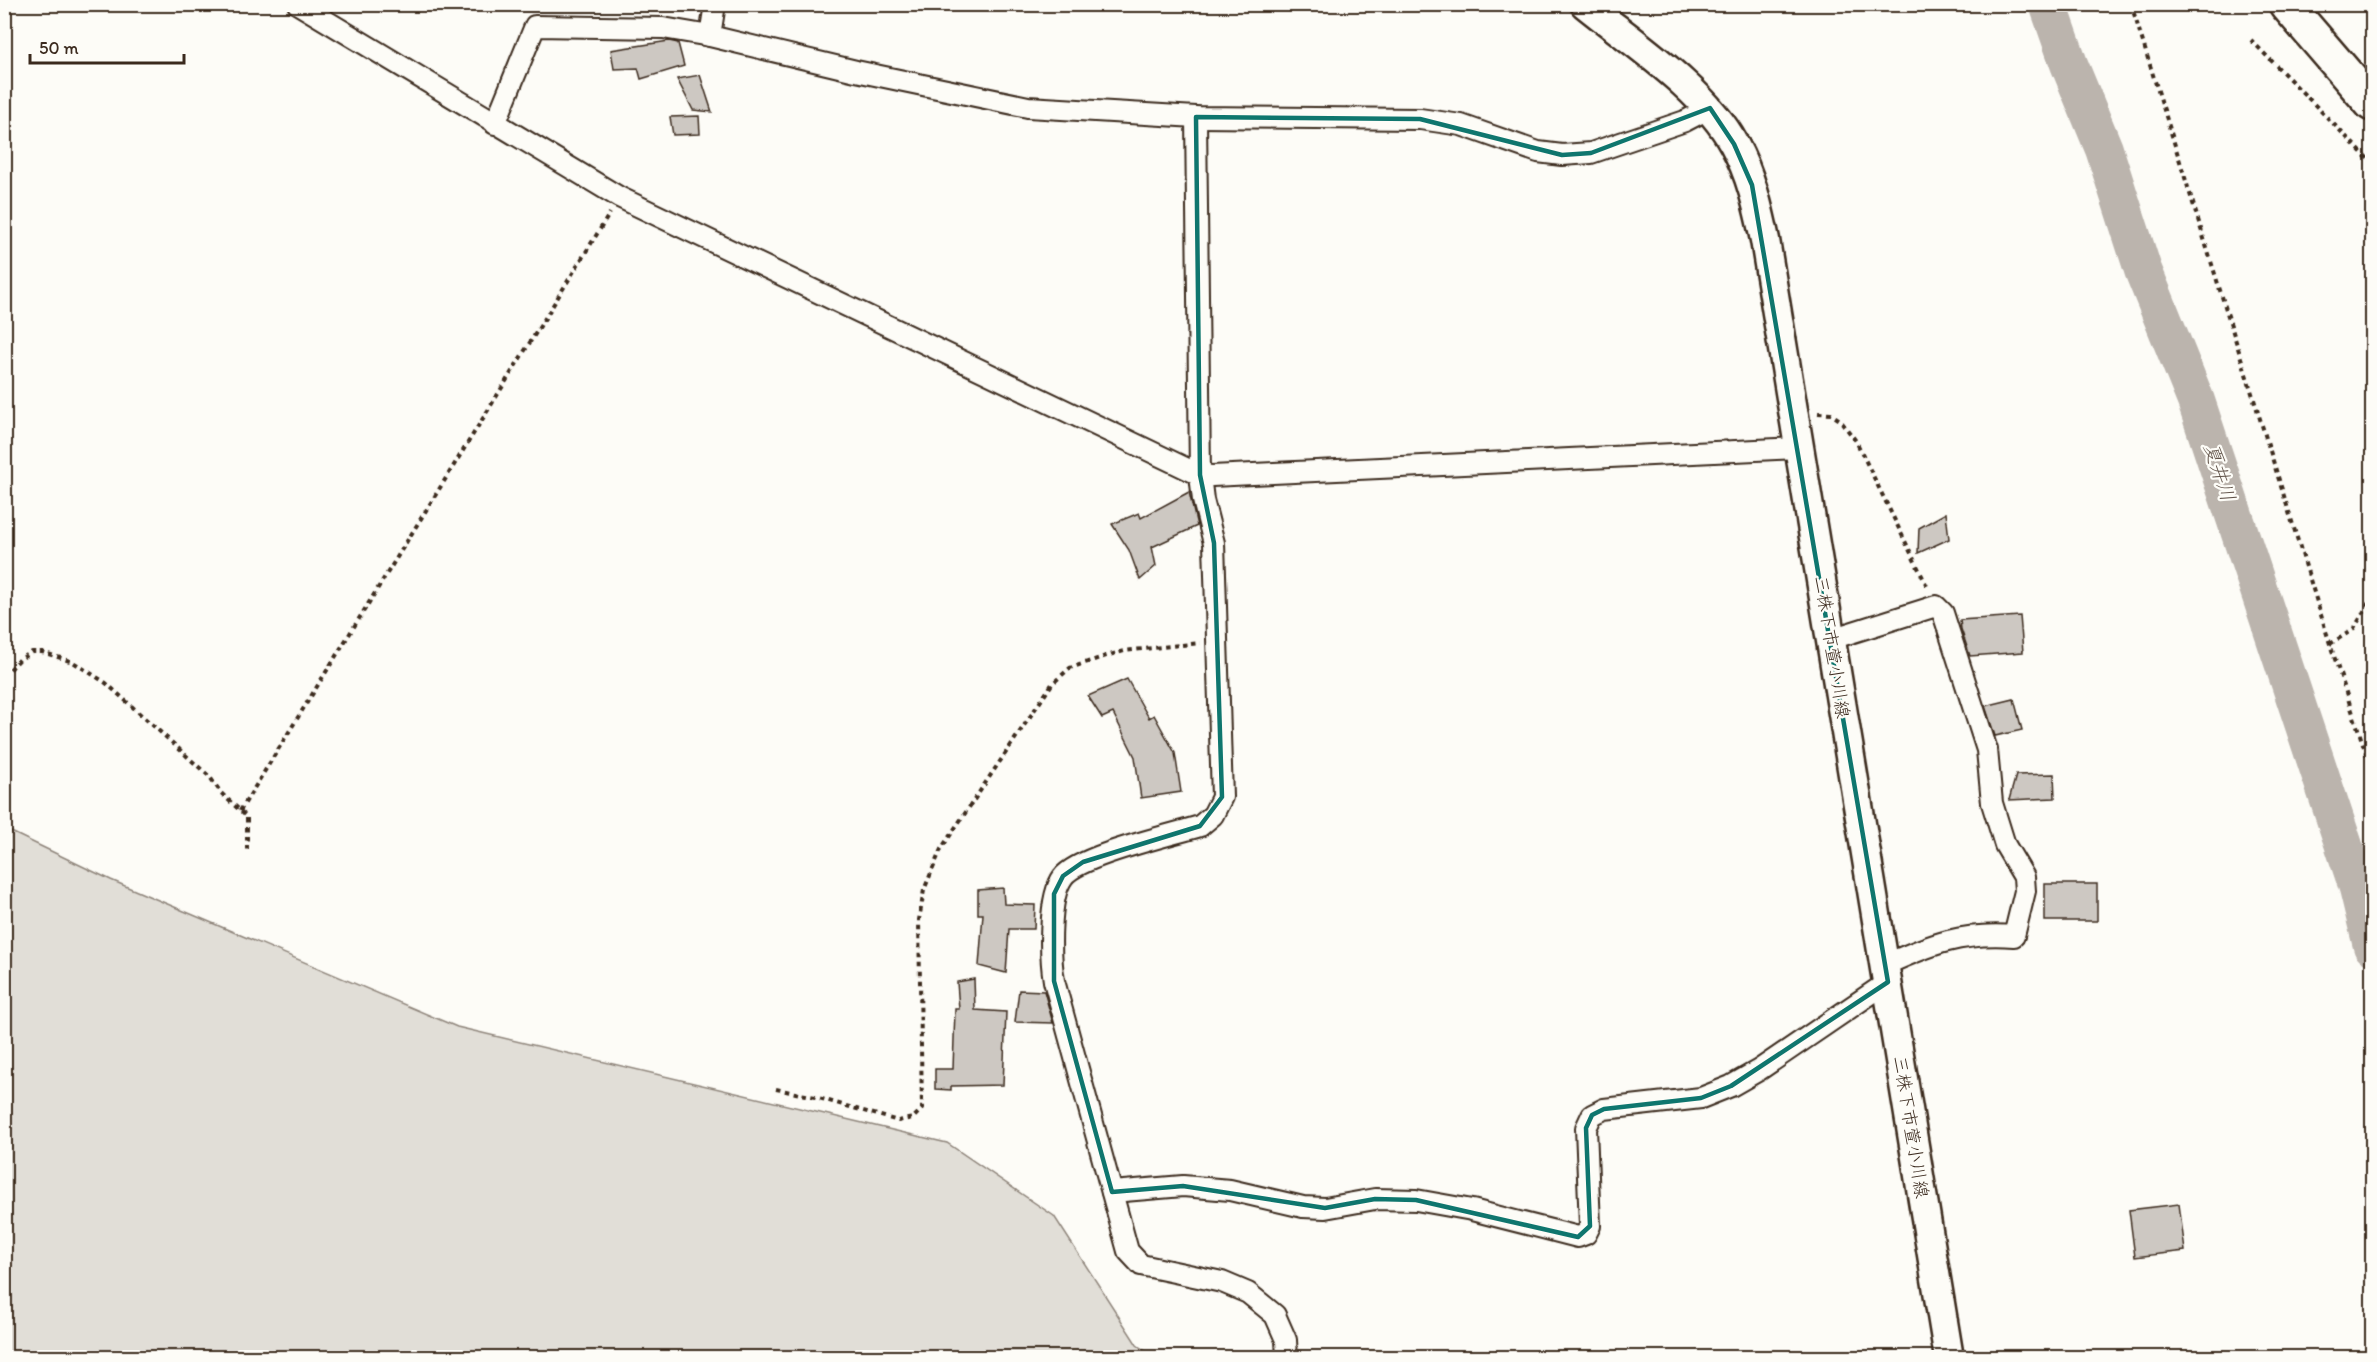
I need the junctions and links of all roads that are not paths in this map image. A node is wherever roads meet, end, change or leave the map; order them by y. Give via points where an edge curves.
1 (298, 4) edge
2 (715, 4) edge
3 (1585, 4) edge
4 (2286, 4) edge
5 (710, 36) junction
6 (2373, 104) edge
7 (1710, 108) junction
8 (495, 124) junction
9 (1196, 129) junction
10 (1798, 448) junction
11 (1200, 475) junction
12 (1831, 639) junction
13 (1886, 973) junction
14 (1112, 1192) junction
15 (1287, 1358) edge
16 (1949, 1358) edge

1 - 8 street
2 - 5 street
3 - 7 main road, 三株下市萱小川線
4 - 6 highway
5 - 8 street via 663,28 535,26
5 - 9 street via 1028,107
7 - 9 street via 1685,121 1591,153 1562,155 1461,125 1420,119 1375,117
7 - 10 main road, 三株下市萱小川線 via 1734,144 1752,185 1765,240
8 - 11 street via 620,197
9 - 11 street
10 - 11 street
10 - 12 main road, 三株下市萱小川線
11 - 14 street via 1214,543 1222,797 1213,815 1200,826 1083,861 1063,876 1054,894 1050,960 1054,981
12 - 13 main road, 三株下市萱小川線
12 - 13 street via 1936,606 1943,614 1987,750 1992,803 2005,845 2024,877 2025,891 2014,936 1964,936 1914,951
13 - 14 street via 1759,1070 1731,1086 1701,1098 1604,1108 1592,1115 1586,1128 1590,1226 1586,1234 1578,1237 1416,1200 1375,1199 1325,1208 1303,1207 1230,1190 1183,1186
13 - 16 main road, 三株下市萱小川線
14 - 15 street via 1133,1258 1141,1265 1222,1282 1248,1293 1275,1315 1286,1340

